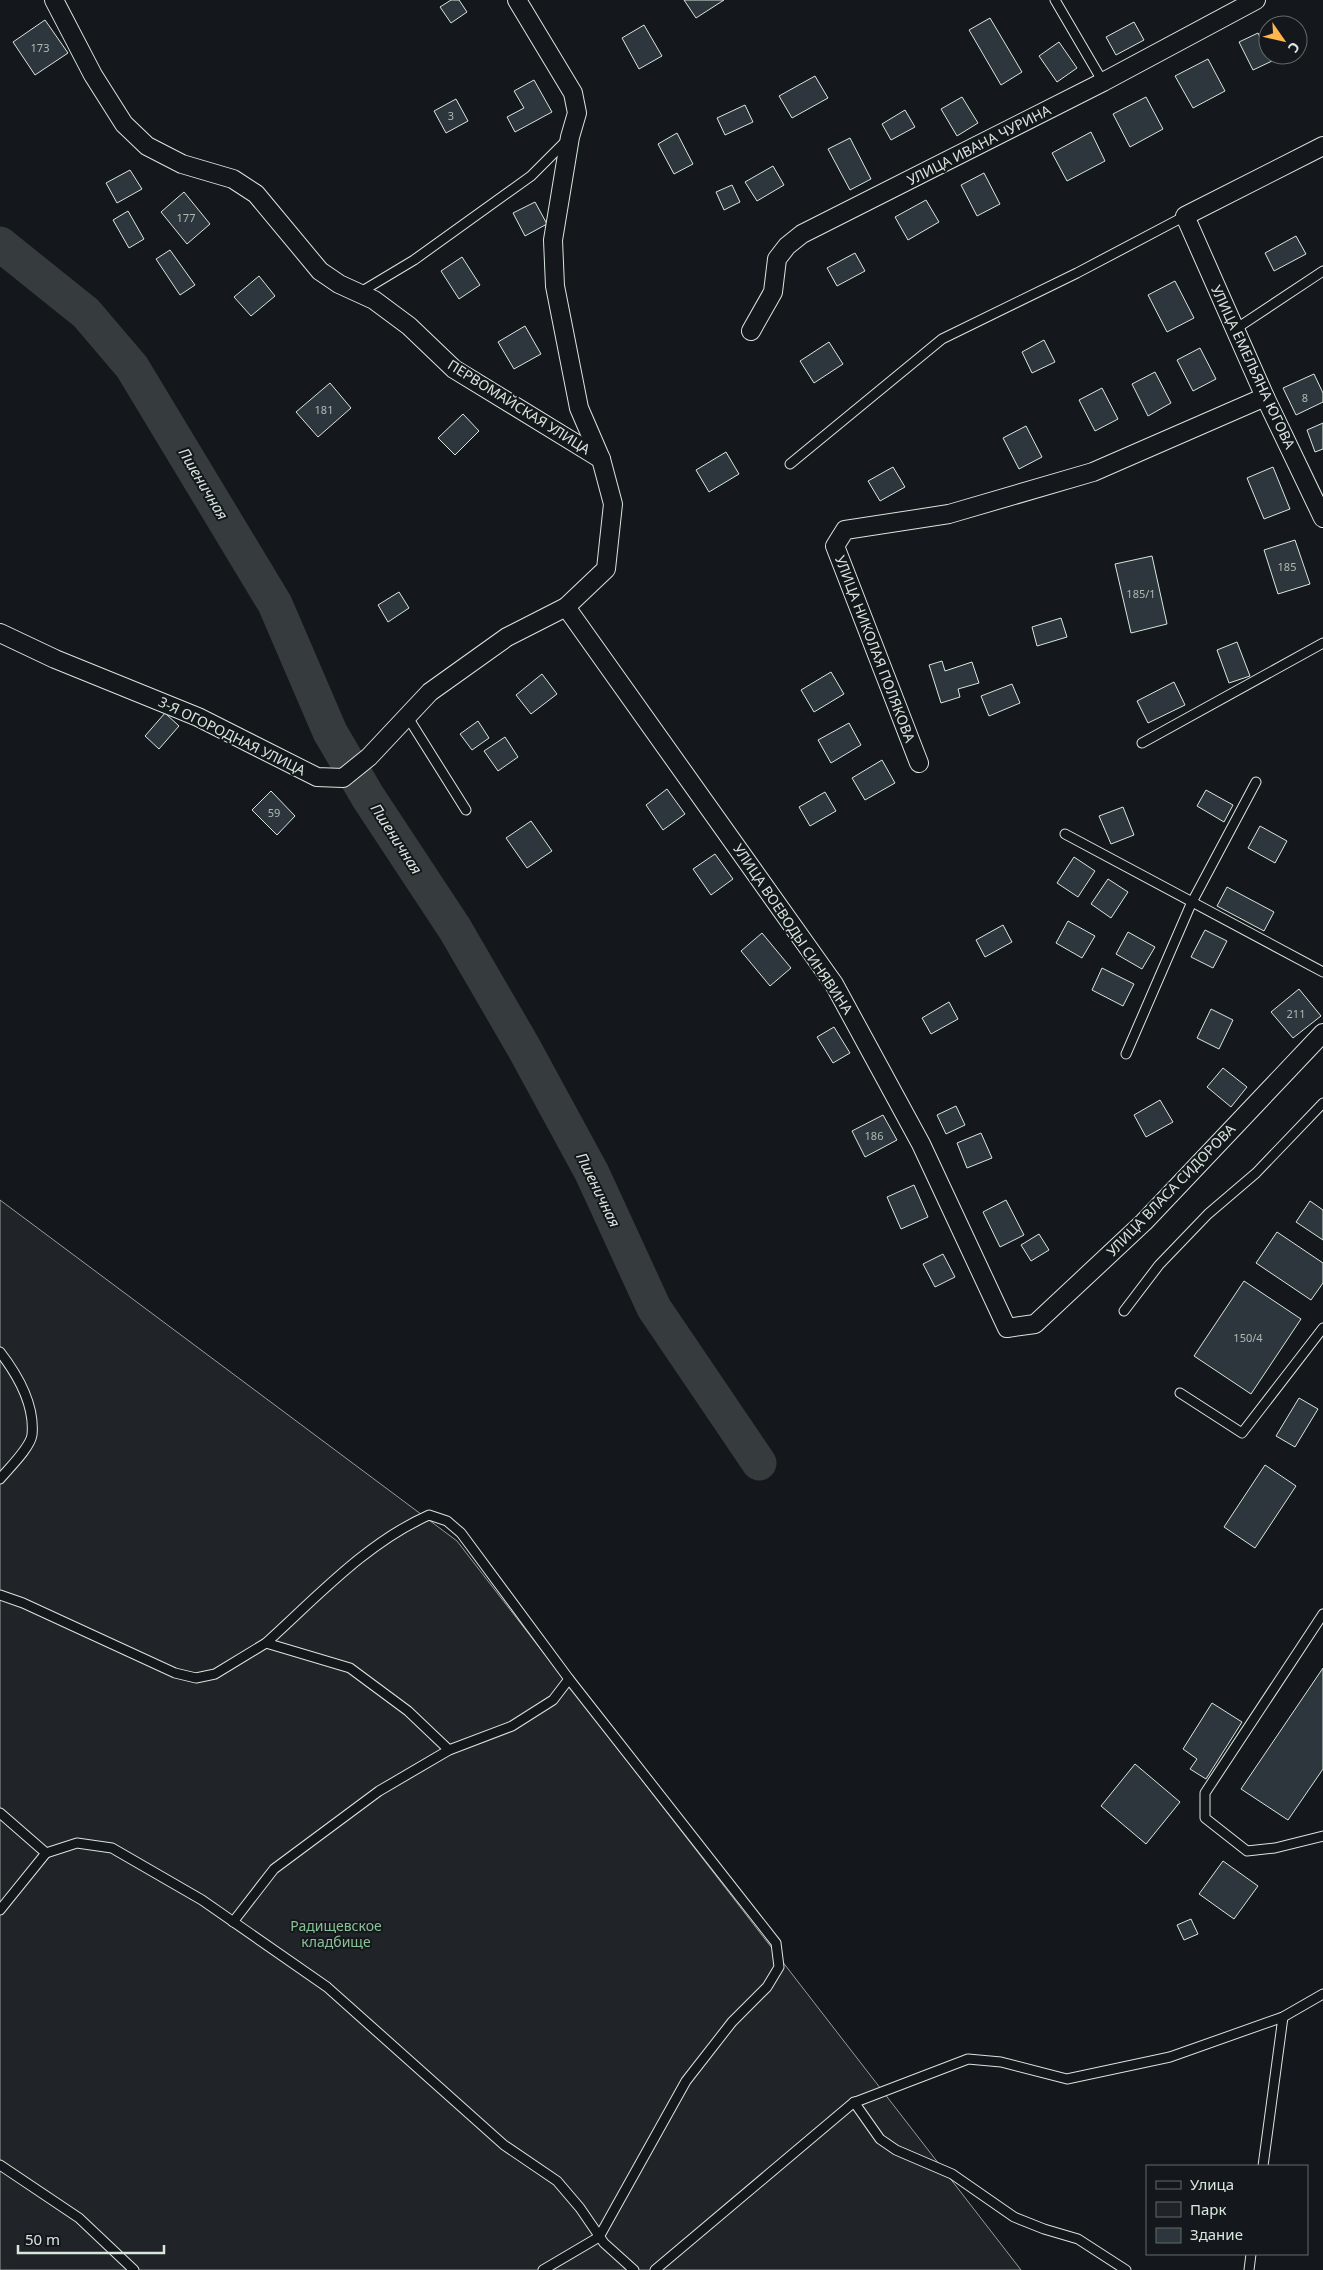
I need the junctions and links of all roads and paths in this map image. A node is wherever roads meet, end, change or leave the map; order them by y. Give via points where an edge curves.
1 (54, 0) edge
2 (517, 0) edge
3 (1055, 0) edge
4 (1256, 0) edge
5 (1103, 82) junction
6 (570, 137) junction
7 (1323, 146) edge
8 (1185, 216) junction
9 (1323, 270) edge
10 (359, 293) junction
11 (1234, 330) junction
12 (751, 331) dead end
13 (1265, 398) junction
14 (601, 459) junction
15 (790, 464) dead end
16 (1323, 518) edge
17 (566, 606) junction
18 (0, 633) edge
19 (1323, 643) edge
20 (407, 716) junction
21 (1142, 743) dead end
22 (920, 763) dead end
23 (1256, 782) dead end
24 (466, 810) dead end
25 (1065, 834) dead end
26 (1191, 904) junction
27 (1323, 972) edge
28 (1323, 1033) edge
29 (1126, 1054) dead end
30 (1323, 1103) edge
31 (1124, 1311) dead end
32 (1007, 1328) joint
33 (1323, 1328) edge
34 (0, 1352) edge
35 (1180, 1393) dead end
36 (0, 1478) edge
37 (0, 1596) edge
38 (1323, 1614) edge
39 (266, 1643) junction
40 (569, 1679) junction
41 (449, 1750) junction
42 (0, 1813) edge
43 (1323, 1836) edge
44 (46, 1852) junction
45 (0, 1910) edge
46 (233, 1922) junction
47 (1323, 1994) edge
48 (1282, 2017) junction
49 (854, 2102) junction
50 (0, 2164) edge
51 (1263, 2165) edge
52 (600, 2237) junction
53 (1251, 2255) edge
54 (134, 2270) edge
55 (543, 2270) edge
56 (634, 2270) edge
57 (655, 2270) edge
58 (1126, 2270) edge
59 (1249, 2270) edge

1 - 10 street, ПЕРВОМАЙСКАЯ УЛИЦА via 93,75 124,124 148,146 182,164 233,179 256,194 320,271
2 - 6 street, 3-Я ОГОРОДНАЯ УЛИЦА via 573,93 577,113
3 - 5 lane
4 - 5 street, УЛИЦА ИВАНА ЧУРИНА
5 - 12 street, УЛИЦА ИВАНА ЧУРИНА via 802,234 777,260 774,292
6 - 10 lane via 531,176 414,260
6 - 14 street, 3-Я ОГОРОДНАЯ УЛИЦА via 553,240 555,286 579,408
7 - 8 street
8 - 11 street, УЛИЦА ЕМЕЛЬЯНА ЮГОВА
8 - 15 lane via 942,339
9 - 11 lane
10 - 14 street, ПЕРВОМАЙСКАЯ УЛИЦА via 409,326 454,369
11 - 13 street, УЛИЦА ЕМЕЛЬЯНА ЮГОВА
13 - 16 street, УЛИЦА ЕМЕЛЬЯНА ЮГОВА
13 - 22 street, УЛИЦА НИКОЛАЯ ПОЛЯКОВА via 1093,472 949,514 845,530 835,546
14 - 17 street, 3-Я ОГОРОДНАЯ УЛИЦА via 614,504 606,569
17 - 20 street, 3-Я ОГОРОДНАЯ УЛИЦА via 507,637 430,692
17 - 32 street, УЛИЦА ВОЕВОДЫ СИНЯВИНА via 834,984 921,1144
18 - 20 street, 3-Я ОГОРОДНАЯ УЛИЦА via 198,717 317,777 343,778 369,757
19 - 21 lane
20 - 24 lane
23 - 26 lane
25 - 26 lane
26 - 27 lane
26 - 29 lane
28 - 32 street, УЛИЦА ВЛАСА СИДОРОВА via 1144,1222 1035,1324
30 - 31 lane via 1256,1173 1208,1214 1159,1265
33 - 35 lane via 1242,1432
34 - 36 lane via 22,1387 30,1412 32,1436 19,1458
37 - 39 lane via 23,1603 175,1673 196,1678 215,1674
38 - 43 lane via 1205,1793 1205,1818 1247,1851
39 - 40 lane via 366,1553 429,1515 447,1521 461,1533
39 - 41 lane via 350,1668 408,1711
40 - 41 lane via 553,1700 512,1726
40 - 52 lane via 776,1943 779,1968 767,1987 732,2022 686,2081
41 - 46 lane via 379,1791 274,1870
42 - 44 lane
44 - 45 lane
44 - 46 lane via 77,1843 112,1848 202,1900
46 - 52 lane via 327,1987 504,2145 557,2180
47 - 48 lane
48 - 49 lane via 1170,2057 1067,2079 1001,2062 968,2060
48 - 51 lane
49 - 57 lane
49 - 58 lane via 880,2139 896,2150 952,2174 1014,2218 1078,2239
50 - 54 lane via 79,2218
52 - 55 lane
52 - 56 lane
53 - 59 lane

